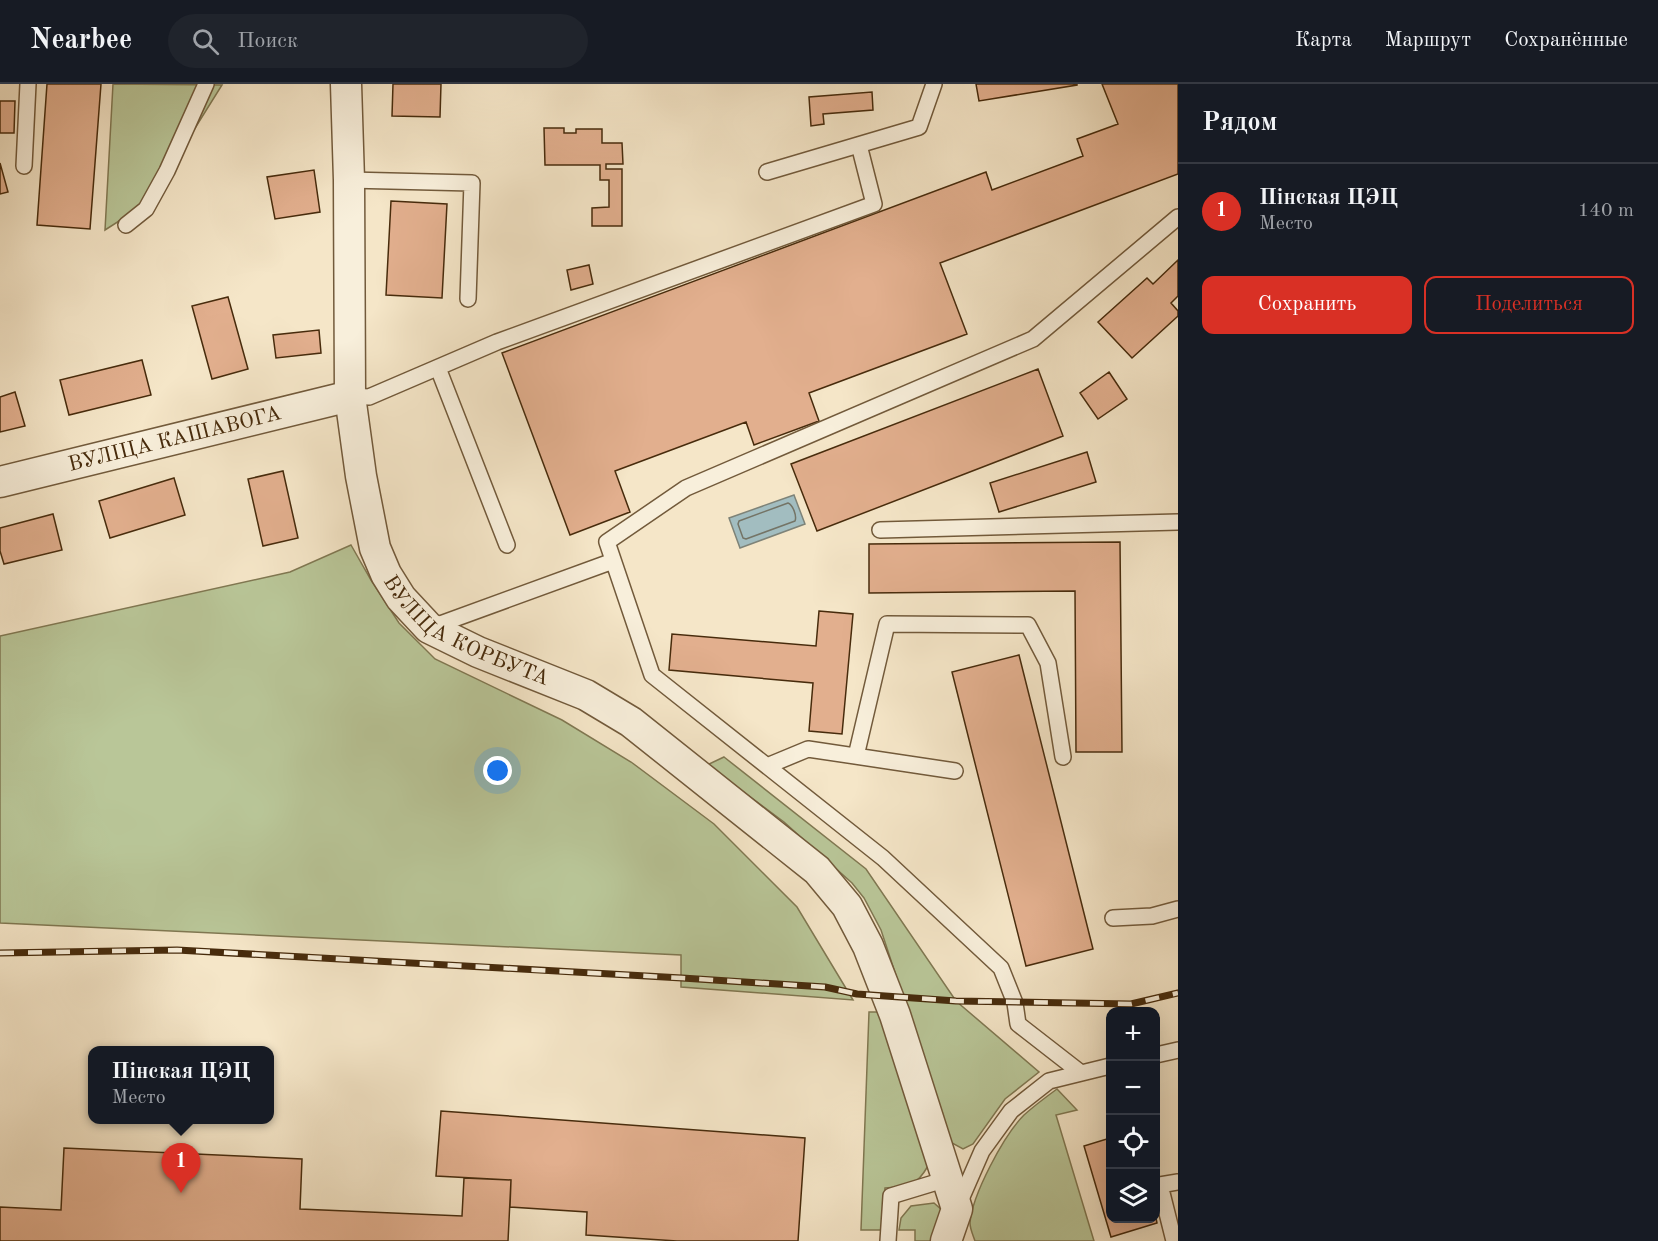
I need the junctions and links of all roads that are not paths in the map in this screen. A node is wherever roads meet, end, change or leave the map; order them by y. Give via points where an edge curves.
1 (28, 84) edge
2 (206, 84) edge
3 (346, 84) edge
4 (934, 84) edge
5 (859, 145) junction
6 (24, 166) dead end
7 (767, 172) dead end
8 (350, 180) junction
9 (1178, 217) edge
10 (126, 225) dead end
11 (468, 299) dead end
12 (438, 368) junction
13 (350, 396) junction
14 (0, 482) edge
15 (1178, 522) edge
16 (880, 530) dead end
17 (507, 545) dead end
18 (613, 561) junction
19 (429, 628) junction
20 (856, 756) junction
21 (1063, 757) dead end
22 (767, 766) junction
23 (955, 771) dead end
24 (1178, 909) edge
25 (1113, 918) dead end
26 (1178, 1050) edge
27 (1160, 1054) edge
28 (1106, 1067) edge
29 (1081, 1073) junction
30 (947, 1179) junction
31 (1178, 1182) edge
32 (957, 1209) junction
33 (888, 1241) edge
34 (946, 1241) edge
35 (1173, 1241) edge

1 - 6 lane
2 - 10 lane via 162,181 146,209
3 - 8 street, ВУЛІЦА КОРБУТА
4 - 5 lane via 919,127
5 - 7 lane
5 - 12 lane via 874,204 497,342
8 - 11 lane via 472,183
8 - 13 street, ВУЛІЦА КОРБУТА
9 - 18 lane via 1033,339 686,488 607,543
12 - 13 lane via 369,398
12 - 17 lane
13 - 14 street, ВУЛІЦА КАШАВОГА
13 - 19 street, ВУЛІЦА КОРБУТА via 375,548 401,598
15 - 16 lane
18 - 19 lane
18 - 22 lane via 652,675
19 - 30 street, ВУЛІЦА КОРБУТА via 586,695 631,722 817,870 847,906 868,946 895,1015
20 - 21 lane via 887,624 1028,625 1048,663
20 - 22 lane via 808,749
20 - 23 lane
22 - 29 lane via 883,858 1001,968 1015,1003 1018,1024
24 - 25 lane via 1152,916
26 - 27 lane
28 - 29 lane
29 - 32 lane via 1049,1081 1011,1111 982,1150
30 - 32 street, ВУЛІЦА КОРБУТА
30 - 33 lane via 891,1196
31 - 35 lane via 1160,1185
32 - 34 street

